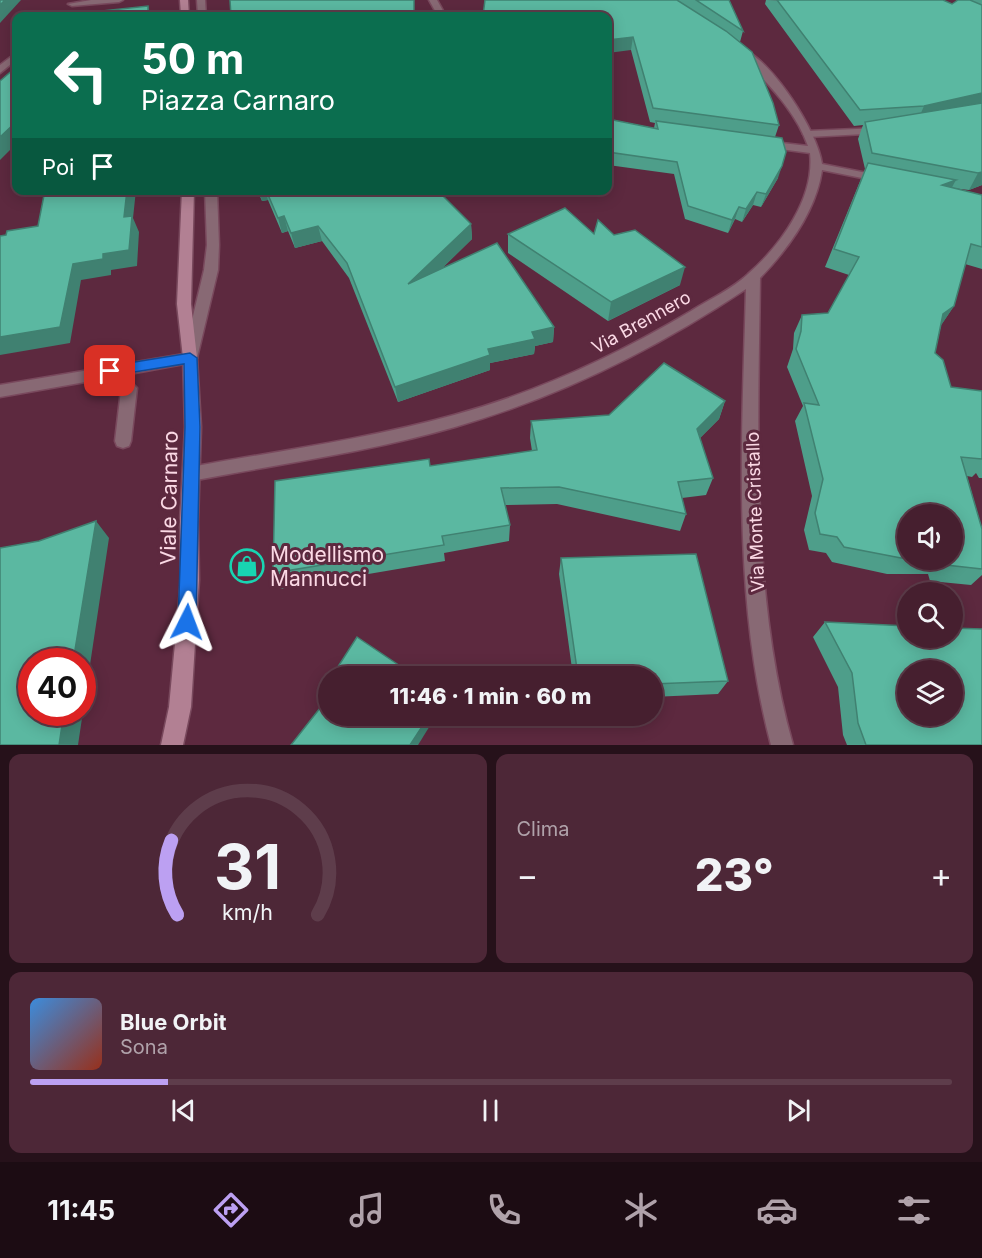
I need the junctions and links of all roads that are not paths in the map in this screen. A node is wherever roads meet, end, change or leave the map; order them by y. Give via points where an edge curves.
1 (119, 0) edge
2 (72, 5) edge
3 (735, 46) edge
4 (12, 60) edge
5 (0, 70) edge
6 (890, 131) edge
7 (808, 134) junction
8 (759, 143) edge
9 (815, 150) junction
10 (817, 166) junction
11 (894, 182) edge
12 (188, 195) edge
13 (211, 195) edge
14 (753, 277) junction
15 (190, 358) junction
16 (110, 371) junction
17 (0, 391) edge
18 (123, 441) dead end
19 (191, 474) junction
20 (172, 745) edge
21 (782, 745) edge

1 - 2 street
3 - 7 street, Via Brennero via 769,77
4 - 5 street
6 - 7 street
7 - 9 street, Via Brennero
8 - 9 street
9 - 10 street, Via Brennero
10 - 11 street
10 - 14 street, Via Brennero via 813,188 795,224
12 - 15 street, Viale Carnaro via 184,304
13 - 15 street, Viale Carnaro via 211,270
14 - 19 street, Via Brennero via 635,349 563,383 499,407 414,432
14 - 21 street, Via Monte Cristallo via 751,517 762,638
15 - 16 street
15 - 19 street, Viale Carnaro
16 - 17 street
16 - 18 street via 129,388
19 - 20 street, Viale Carnaro via 187,636

